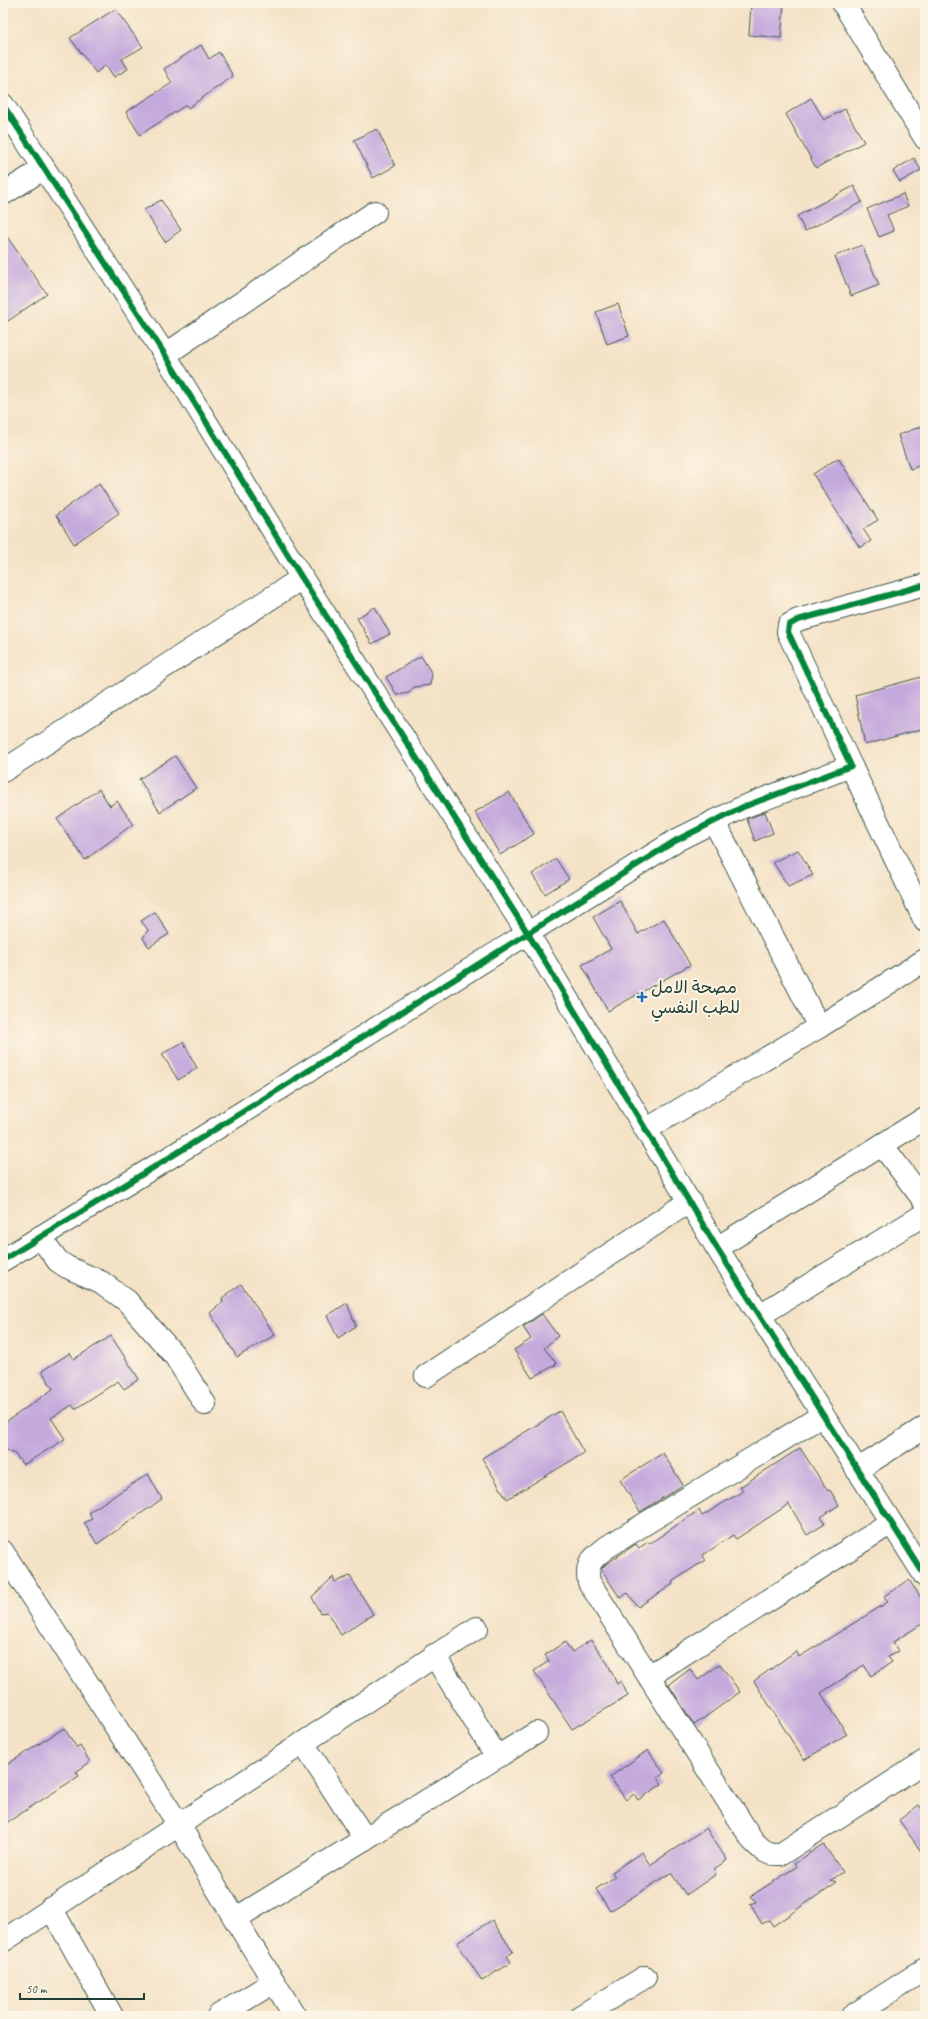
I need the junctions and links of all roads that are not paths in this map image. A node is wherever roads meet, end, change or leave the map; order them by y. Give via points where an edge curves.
1 (843, 3) edge
2 (3, 104) edge
3 (925, 138) edge
4 (43, 168) junction
5 (3, 194) edge
6 (375, 212) dead end
7 (165, 354) junction
8 (302, 578) junction
9 (925, 585) edge
10 (851, 766) junction
11 (3, 771) edge
12 (714, 821) junction
13 (925, 922) edge
14 (527, 932) junction
15 (925, 960) edge
16 (819, 1027) junction
17 (925, 1118) edge
18 (647, 1128) junction
19 (882, 1145) junction
20 (690, 1201) junction
21 (925, 1202) edge
22 (925, 1214) edge
23 (40, 1237) junction
24 (717, 1248) junction
25 (3, 1260) edge
26 (760, 1315) junction
27 (426, 1376) dead end
28 (205, 1404) dead end
29 (823, 1415) junction
30 (925, 1427) edge
31 (857, 1470) junction
32 (891, 1523) junction
33 (3, 1552) edge
34 (925, 1576) edge
35 (477, 1628) dead end
36 (434, 1655) junction
37 (649, 1676) junction
38 (536, 1732) dead end
39 (303, 1743) junction
40 (497, 1757) junction
41 (925, 1761) edge
42 (179, 1825) junction
43 (365, 1839) junction
44 (51, 1908) junction
45 (235, 1919) junction
46 (3, 1941) edge
47 (925, 1969) edge
48 (645, 1977) dead end
49 (274, 1982) junction
50 (112, 2016) edge
51 (218, 2016) edge
52 (295, 2016) edge
53 (581, 2016) edge
54 (852, 2016) edge

1 - 3 street
2 - 4 street
4 - 5 street
4 - 7 street
6 - 7 street
7 - 8 street
8 - 11 street
8 - 14 street
9 - 10 street via 798,620 790,625 788,632
10 - 12 street via 743,807
10 - 13 street
12 - 14 street via 675,841
12 - 16 street
14 - 18 street
14 - 23 street
15 - 16 street
16 - 18 street
17 - 19 street
18 - 20 street
19 - 21 street
19 - 24 street
20 - 24 street
20 - 27 street
22 - 26 street
23 - 25 street
23 - 28 street via 58,1261 101,1282 127,1301 175,1356
24 - 26 street
26 - 29 street
29 - 31 street
29 - 37 street via 592,1558 587,1571 589,1582
30 - 31 street
31 - 32 street
32 - 34 street
32 - 37 street
33 - 42 street
35 - 36 street
36 - 39 street
36 - 40 street
37 - 41 street via 753,1841 770,1855 781,1854
38 - 40 street
39 - 42 street
39 - 43 street
40 - 43 street
42 - 44 street
42 - 45 street
43 - 45 street
44 - 46 street
44 - 50 street
45 - 49 street
47 - 54 street
48 - 53 street
49 - 51 street
49 - 52 street

